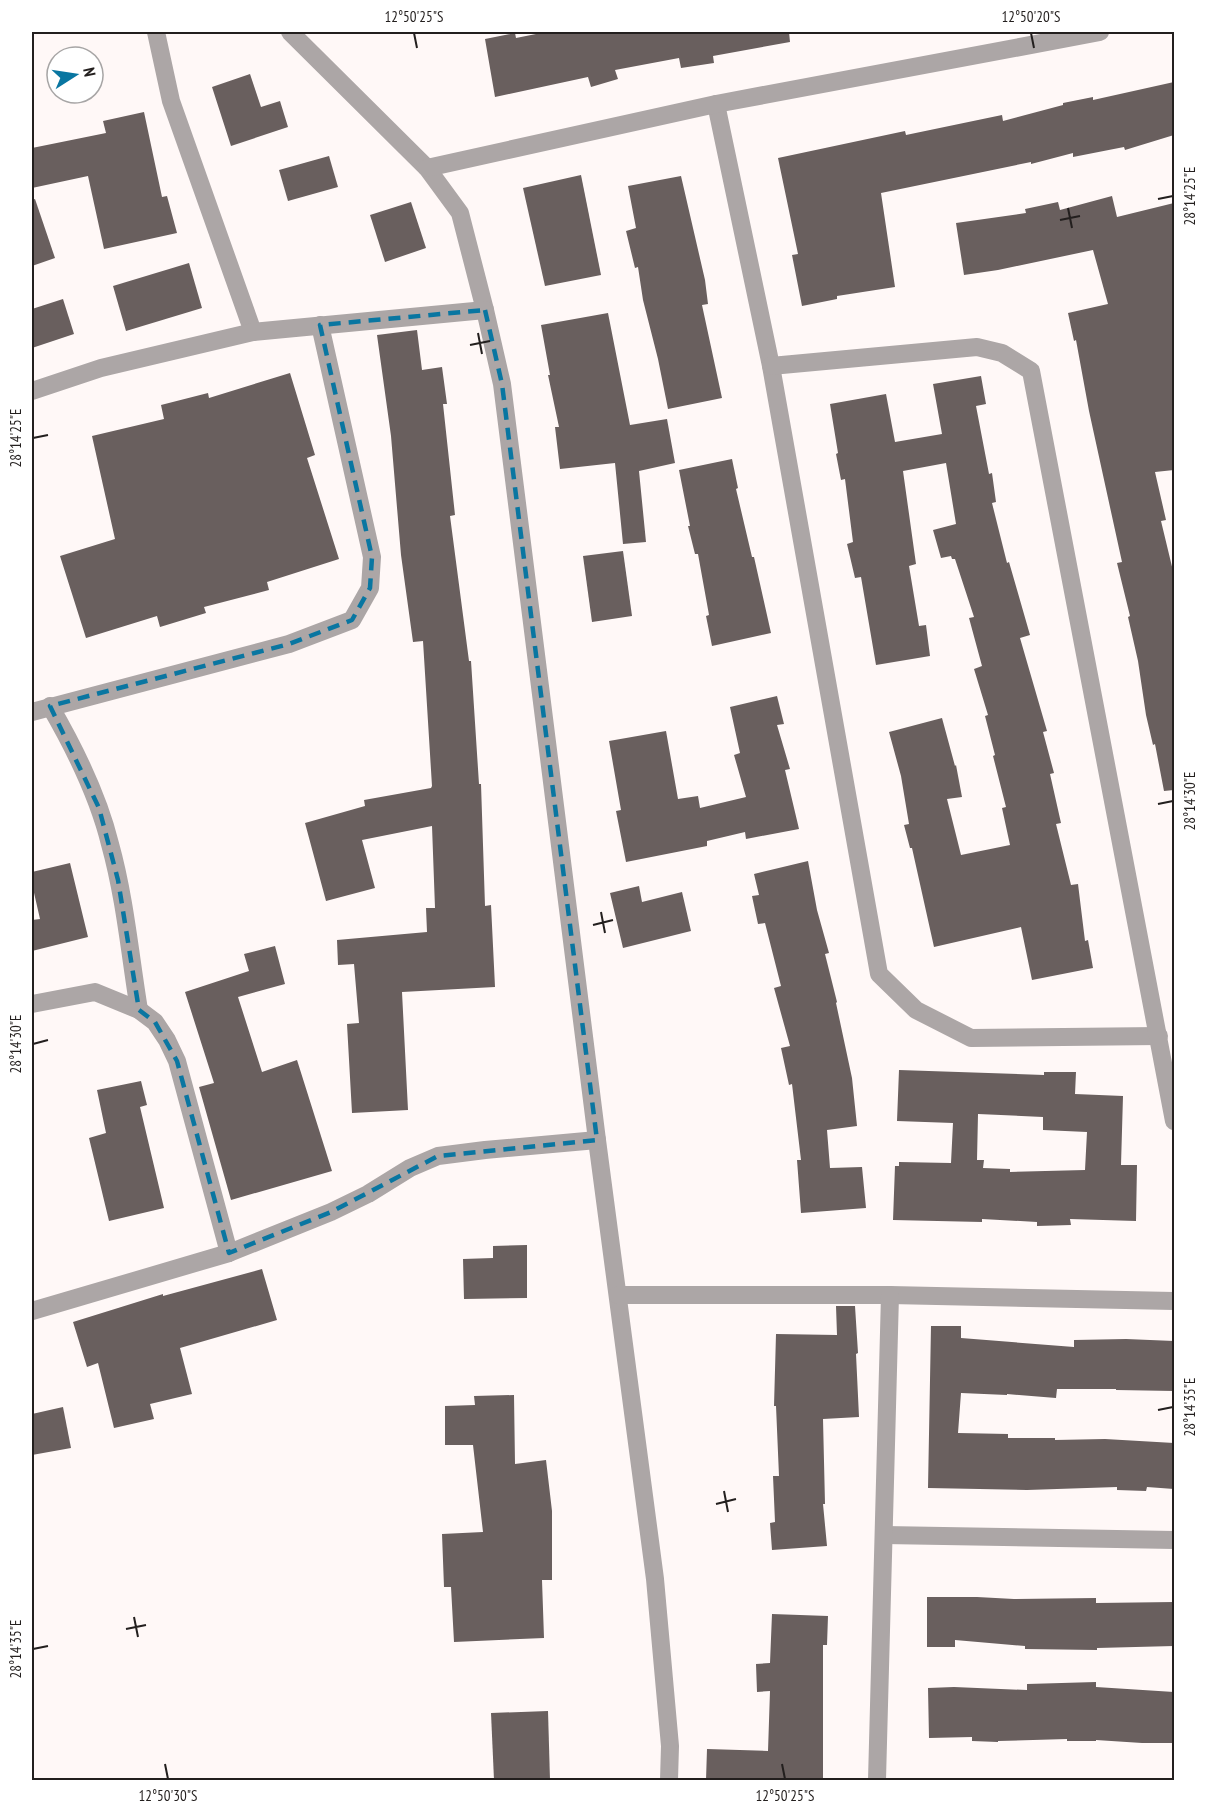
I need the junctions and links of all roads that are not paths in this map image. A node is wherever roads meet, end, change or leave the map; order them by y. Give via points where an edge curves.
1 (156, 32) edge
2 (290, 32) edge
3 (1100, 32) edge
4 (716, 104) junction
5 (427, 168) junction
6 (485, 310) junction
7 (320, 326) junction
8 (254, 332) junction
9 (771, 366) junction
10 (32, 391) edge
11 (50, 706) junction
12 (32, 712) edge
13 (32, 1004) edge
14 (139, 1010) junction
15 (1159, 1036) junction
16 (1174, 1121) edge
17 (597, 1140) junction
18 (229, 1253) junction
19 (618, 1295) junction
20 (890, 1295) junction
21 (1174, 1301) edge
22 (32, 1311) edge
23 (884, 1535) junction
24 (1174, 1540) edge
25 (669, 1780) edge
26 (877, 1780) edge

1 - 8 street via 171,101
2 - 5 street
3 - 4 street
4 - 5 street
4 - 9 street
5 - 6 street via 460,213
6 - 7 street
6 - 17 street via 502,384
7 - 8 street
7 - 11 street via 372,557 370,588 352,620 289,644
8 - 10 street via 101,368
9 - 15 street via 879,974 916,1010 971,1038
9 - 15 street via 977,347 1002,353 1031,371
11 - 12 street
11 - 14 street via 84,770 110,844
13 - 14 street via 95,992
14 - 18 street via 155,1022 177,1061
15 - 16 street
17 - 18 street via 438,1156 331,1212
17 - 19 street
18 - 22 street
19 - 20 street
19 - 25 street via 656,1580 670,1746
20 - 21 street
20 - 23 street
23 - 24 street
23 - 26 street

